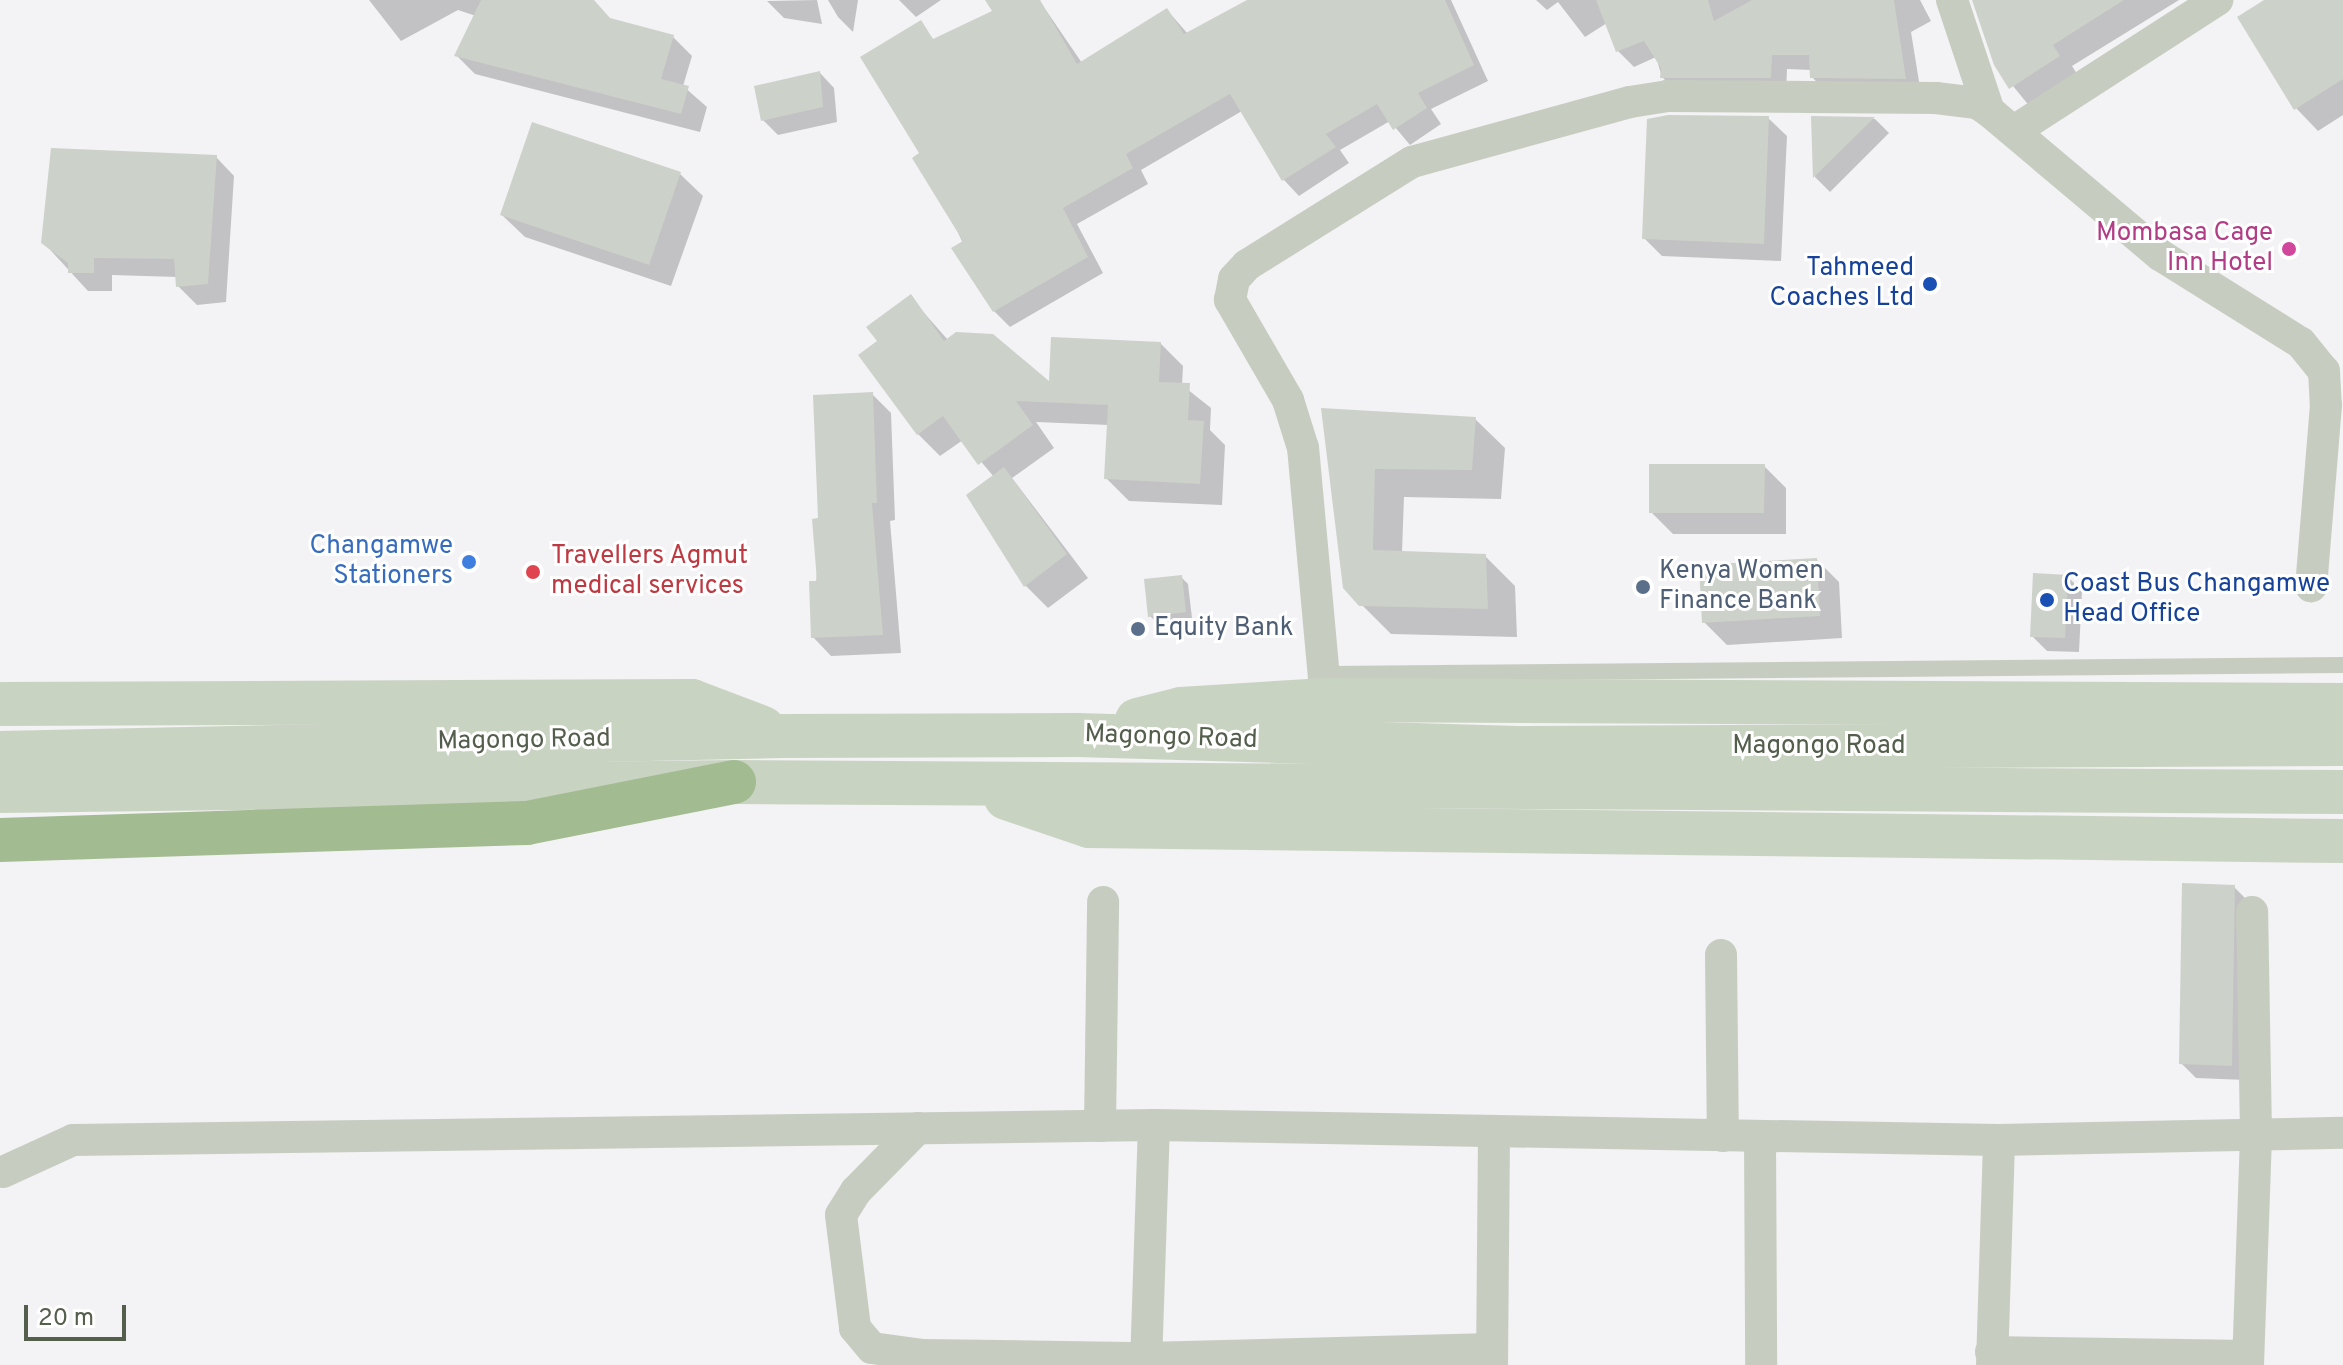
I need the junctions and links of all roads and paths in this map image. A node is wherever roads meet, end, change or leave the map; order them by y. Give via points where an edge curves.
1 (1952, 0) edge
2 (2217, 0) edge
3 (2002, 121) junction
4 (2311, 586) dead end
5 (2343, 665) edge
6 (1327, 687) junction
7 (0, 704) edge
8 (2343, 705) edge
9 (1077, 735) junction
10 (783, 736) junction
11 (2343, 744) edge
12 (0, 753) edge
13 (734, 782) junction
14 (973, 786) junction
15 (0, 791) edge
16 (2343, 792) edge
17 (0, 840) edge
18 (2343, 841) edge
19 (1103, 902) dead end
20 (2252, 912) dead end
21 (1721, 955) dead end
22 (1154, 1125) junction
23 (1100, 1126) junction
24 (918, 1128) junction
25 (1494, 1132) junction
26 (2343, 1133) edge
27 (2256, 1134) junction
28 (1723, 1136) junction
29 (1760, 1137) junction
30 (1999, 1140) junction
31 (3, 1172) dead end
32 (1492, 1357) edge
33 (1992, 1358) edge
34 (915, 1360) edge
35 (2248, 1360) edge
36 (1146, 1362) edge
37 (1761, 1365) edge

1 - 3 street
2 - 3 street
3 - 4 street via 2160,255 2313,353 2324,371 2326,405
3 - 6 street via 1977,103 1936,98 1694,95 1630,102 1412,162 1247,265 1234,279 1230,300 1288,400 1303,448
5 - 6 lane
6 - 8 main road
6 - 9 main road via 1181,709
7 - 10 main road via 692,701
9 - 10 main road, Magongo Road
9 - 11 main road, Magongo Road via 1526,748
10 - 12 main road, Magongo Road
13 - 14 main road, Magongo Road
13 - 15 main road, Magongo Road
13 - 17 highway via 527,823
14 - 16 main road, Magongo Road
14 - 18 main road via 1089,826
19 - 23 street
20 - 27 street
21 - 28 street
22 - 23 street
22 - 25 street
22 - 36 street
23 - 24 street
24 - 31 street via 73,1140
24 - 34 street via 856,1191 840,1226 858,1337 882,1351
25 - 28 street
25 - 32 street
26 - 27 street
27 - 30 street
27 - 35 street
28 - 29 street
29 - 30 street
29 - 37 street
30 - 33 street
32 - 36 street
33 - 35 street
34 - 36 street

